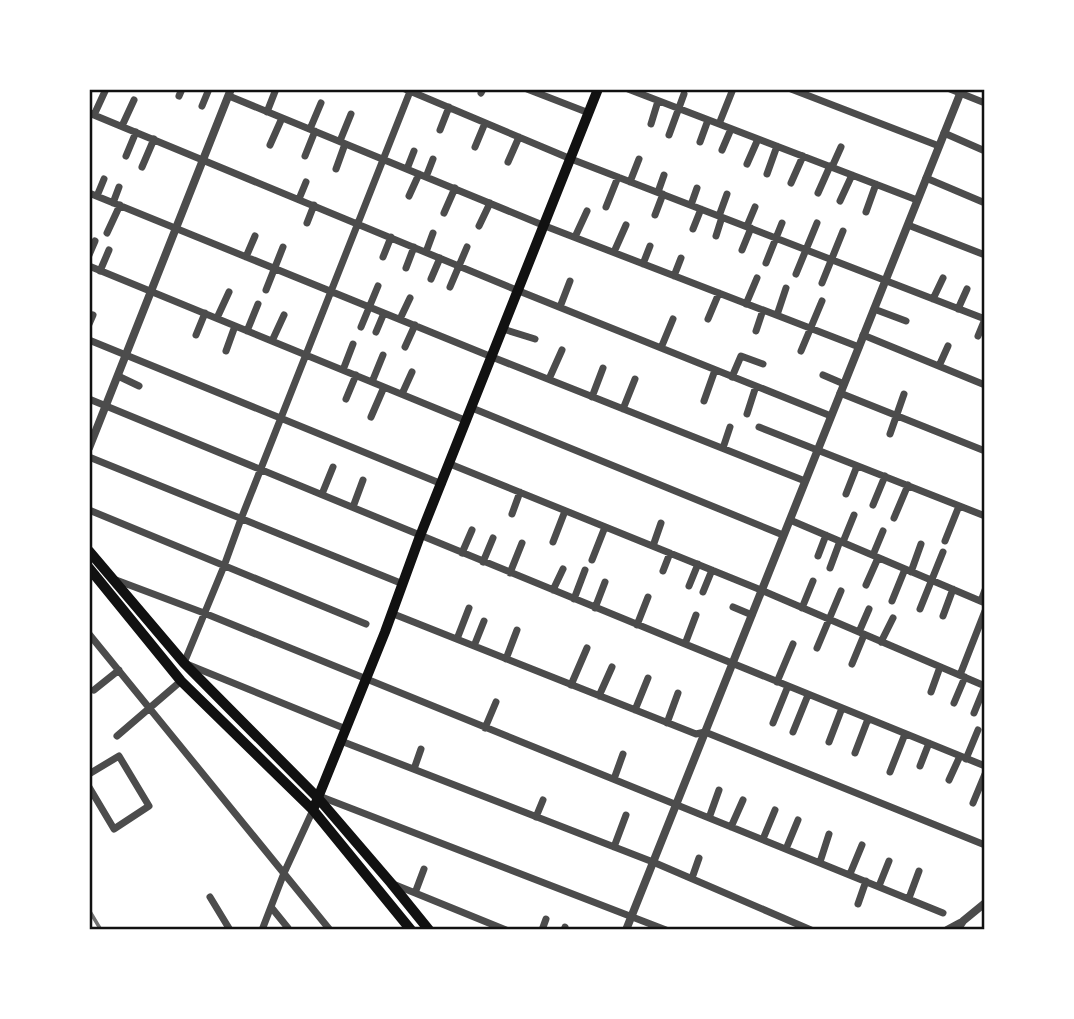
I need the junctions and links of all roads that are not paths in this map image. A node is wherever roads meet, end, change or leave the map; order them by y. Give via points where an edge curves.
1 (106, 89) edge
2 (208, 89) edge
3 (276, 89) edge
4 (527, 89) edge
5 (598, 89) edge
6 (628, 89) edge
7 (733, 89) edge
8 (791, 89) edge
9 (950, 89) edge
10 (409, 90) edge
11 (230, 91) edge
12 (961, 91) edge
13 (684, 94) dead end
14 (134, 100) dead end
15 (658, 101) junction
16 (321, 103) dead end
17 (985, 103) edge
18 (202, 106) dead end
19 (449, 107) junction
20 (679, 109) junction
21 (267, 111) junction
22 (589, 113) junction
23 (92, 114) edge
24 (351, 114) dead end
25 (282, 118) junction
26 (708, 120) junction
27 (485, 123) junction
28 (651, 124) dead end
29 (719, 124) junction
30 (122, 127) junction
31 (731, 129) junction
32 (312, 130) junction
33 (440, 130) dead end
34 (136, 132) junction
35 (944, 134) junction
36 (669, 135) dead end
37 (519, 137) junction
38 (154, 139) junction
39 (758, 139) junction
40 (699, 142) dead end
41 (343, 143) junction
42 (270, 145) dead end
43 (777, 146) junction
44 (939, 146) junction
45 (475, 147) dead end
46 (841, 147) dead end
47 (722, 150) dead end
48 (985, 150) edge
49 (414, 151) dead end
50 (126, 156) dead end
51 (305, 156) dead end
52 (803, 156) junction
53 (383, 159) junction
54 (433, 159) dead end
55 (570, 159) junction
56 (639, 159) dead end
57 (203, 160) junction
58 (508, 162) dead end
59 (747, 164) dead end
60 (142, 167) dead end
61 (831, 167) junction
62 (336, 169) dead end
63 (407, 169) junction
64 (767, 174) dead end
65 (422, 175) junction
66 (664, 175) dead end
67 (852, 175) junction
68 (618, 177) junction
69 (926, 178) junction
70 (104, 179) dead end
71 (306, 182) dead end
72 (630, 182) junction
73 (791, 183) dead end
74 (876, 184) junction
75 (119, 187) dead end
76 (455, 188) junction
77 (697, 188) dead end
78 (660, 193) junction
79 (818, 193) dead end
80 (93, 194) edge
81 (727, 194) dead end
82 (409, 196) dead end
83 (299, 199) junction
84 (918, 200) junction
85 (840, 201) dead end
86 (490, 203) junction
87 (985, 203) edge
88 (117, 204) junction
89 (314, 205) junction
90 (691, 205) junction
91 (606, 207) dead end
92 (755, 207) dead end
93 (701, 209) junction
94 (586, 211) dead end
95 (866, 212) dead end
96 (444, 213) dead end
97 (655, 215) dead end
98 (721, 216) junction
99 (307, 223) dead end
100 (358, 223) junction
101 (782, 223) dead end
102 (817, 223) dead end
103 (626, 225) dead end
104 (908, 225) junction
105 (479, 226) dead end
106 (545, 226) junction
107 (749, 227) junction
108 (176, 228) junction
109 (692, 229) dead end
110 (843, 231) dead end
111 (107, 233) dead end
112 (433, 233) dead end
113 (255, 236) dead end
114 (716, 236) dead end
115 (391, 237) junction
116 (575, 237) junction
117 (776, 238) junction
118 (95, 241) dead end
119 (650, 246) dead end
120 (283, 247) dead end
121 (414, 247) junction
122 (467, 247) dead end
123 (110, 250) dead end
124 (742, 250) dead end
125 (806, 250) junction
126 (426, 252) junction
127 (614, 252) junction
128 (89, 255) edge
129 (985, 255) edge
130 (246, 257) junction
131 (383, 257) dead end
132 (440, 258) junction
133 (681, 258) dead end
134 (832, 259) junction
135 (766, 263) dead end
136 (643, 264) junction
137 (89, 266) edge
138 (459, 266) junction
139 (275, 268) junction
140 (406, 268) dead end
141 (100, 271) junction
142 (796, 274) dead end
143 (674, 276) junction
144 (757, 278) dead end
145 (943, 278) dead end
146 (431, 279) dead end
147 (886, 280) junction
148 (570, 281) dead end
149 (822, 283) dead end
150 (378, 286) dead end
151 (450, 287) dead end
152 (786, 288) dead end
153 (967, 289) dead end
154 (266, 290) dead end
155 (519, 290) junction
156 (151, 291) junction
157 (331, 291) junction
158 (229, 292) dead end
159 (719, 293) junction
160 (410, 298) dead end
161 (933, 299) junction
162 (822, 301) dead end
163 (258, 304) dead end
164 (747, 304) junction
165 (369, 307) junction
166 (559, 307) junction
167 (874, 309) junction
168 (958, 309) junction
169 (763, 310) junction
170 (205, 313) junction
171 (384, 313) junction
172 (93, 315) dead end
173 (284, 315) dead end
174 (777, 315) junction
175 (217, 318) junction
176 (400, 319) junction
177 (673, 319) dead end
178 (708, 319) dead end
179 (985, 319) edge
180 (906, 321) dead end
181 (89, 324) edge
182 (415, 325) junction
183 (235, 326) junction
184 (361, 327) dead end
185 (811, 328) junction
186 (503, 329) junction
187 (247, 331) junction
188 (756, 331) dead end
189 (376, 332) dead end
190 (196, 335) dead end
191 (863, 335) junction
192 (978, 336) dead end
193 (89, 340) edge
194 (535, 340) dead end
195 (272, 341) junction
196 (354, 344) dead end
197 (948, 346) dead end
198 (405, 347) dead end
199 (859, 347) junction
200 (661, 348) junction
201 (562, 350) dead end
202 (226, 351) dead end
203 (801, 351) dead end
204 (126, 355) junction
205 (306, 355) junction
206 (383, 355) dead end
207 (492, 357) junction
208 (763, 364) dead end
209 (939, 366) junction
210 (603, 368) dead end
211 (343, 370) junction
212 (715, 370) junction
213 (412, 372) dead end
214 (356, 375) junction
215 (823, 375) dead end
216 (118, 376) junction
217 (732, 377) junction
218 (549, 379) junction
219 (635, 379) dead end
220 (372, 382) junction
221 (844, 384) junction
222 (985, 385) edge
223 (139, 386) dead end
224 (756, 386) junction
225 (384, 387) junction
226 (840, 393) junction
227 (402, 394) junction
228 (904, 394) dead end
229 (592, 397) junction
230 (89, 399) edge
231 (346, 399) dead end
232 (704, 401) dead end
233 (106, 406) junction
234 (472, 408) junction
235 (623, 409) junction
236 (747, 414) dead end
237 (896, 415) junction
238 (831, 416) junction
239 (372, 417) dead end
240 (281, 418) junction
241 (467, 421) junction
242 (730, 427) dead end
243 (760, 427) dead end
244 (890, 434) dead end
245 (89, 448) edge
246 (723, 448) junction
247 (818, 450) junction
248 (985, 450) edge
249 (89, 457) edge
250 (450, 464) junction
251 (857, 466) junction
252 (333, 467) dead end
253 (261, 468) junction
254 (884, 476) junction
255 (363, 480) dead end
256 (805, 481) junction
257 (442, 484) junction
258 (908, 485) junction
259 (520, 492) junction
260 (322, 494) junction
261 (846, 494) dead end
262 (873, 505) dead end
263 (959, 506) junction
264 (353, 507) junction
265 (89, 510) edge
266 (565, 511) junction
267 (512, 514) dead end
268 (854, 514) dead end
269 (985, 516) edge
270 (894, 518) dead end
271 (241, 519) junction
272 (790, 520) junction
273 (660, 523) dead end
274 (605, 527) junction
275 (472, 530) dead end
276 (883, 531) dead end
277 (826, 535) junction
278 (421, 536) junction
279 (783, 536) junction
280 (493, 538) dead end
281 (945, 541) dead end
282 (554, 542) dead end
283 (841, 542) junction
284 (522, 543) dead end
285 (921, 544) dead end
286 (653, 546) junction
287 (89, 551) edge
288 (943, 552) dead end
289 (461, 553) junction
290 (670, 553) junction
291 (818, 556) dead end
292 (876, 556) junction
293 (592, 560) dead end
294 (483, 562) junction
295 (698, 564) junction
296 (224, 566) junction
297 (830, 568) dead end
298 (89, 569) edge
299 (563, 569) dead end
300 (585, 570) dead end
301 (663, 570) dead end
302 (712, 570) junction
303 (908, 570) junction
304 (510, 573) junction
305 (112, 578) junction
306 (932, 580) junction
307 (813, 581) dead end
308 (605, 582) dead end
309 (403, 584) junction
310 (689, 586) dead end
311 (866, 586) dead end
312 (953, 589) junction
313 (553, 590) junction
314 (761, 590) junction
315 (985, 590) edge
316 (703, 592) dead end
317 (841, 592) dead end
318 (648, 597) dead end
319 (574, 599) junction
320 (892, 601) dead end
321 (983, 602) edge
322 (595, 607) junction
323 (733, 607) dead end
324 (469, 608) dead end
325 (802, 608) junction
326 (869, 609) dead end
327 (920, 609) dead end
328 (985, 611) edge
329 (204, 613) junction
330 (391, 613) junction
331 (696, 615) dead end
332 (752, 615) junction
333 (943, 616) dead end
334 (893, 618) dead end
335 (828, 619) junction
336 (484, 621) dead end
337 (366, 624) dead end
338 (636, 625) junction
339 (517, 630) dead end
340 (89, 634) edge
341 (862, 634) junction
342 (457, 639) junction
343 (881, 642) junction
344 (685, 644) junction
345 (793, 644) dead end
346 (474, 646) junction
347 (587, 648) dead end
348 (817, 648) dead end
349 (506, 659) junction
350 (184, 663) junction
351 (732, 664) junction
352 (852, 664) dead end
353 (612, 667) dead end
354 (940, 667) junction
355 (118, 670) junction
356 (962, 676) junction
357 (648, 678) dead end
358 (365, 679) junction
359 (181, 681) junction
360 (778, 682) junction
361 (571, 685) junction
362 (985, 686) edge
363 (788, 687) junction
364 (94, 690) dead end
365 (931, 692) dead end
366 (678, 693) dead end
367 (808, 695) junction
368 (599, 696) junction
369 (496, 702) dead end
370 (954, 703) dead end
371 (150, 708) junction
372 (842, 708) junction
373 (635, 710) junction
374 (974, 713) dead end
375 (868, 719) junction
376 (667, 723) junction
377 (773, 723) dead end
378 (485, 727) junction
379 (346, 729) junction
380 (978, 730) dead end
381 (705, 732) junction
382 (793, 732) dead end
383 (905, 734) junction
384 (117, 736) dead end
385 (341, 741) junction
386 (829, 742) dead end
387 (929, 743) junction
388 (421, 749) dead end
389 (855, 753) dead end
390 (623, 754) dead end
391 (963, 757) junction
392 (920, 766) dead end
393 (985, 766) edge
394 (414, 769) junction
395 (890, 772) dead end
396 (89, 774) edge
397 (985, 774) edge
398 (614, 779) junction
399 (950, 780) dead end
400 (89, 787) edge
401 (719, 790) dead end
402 (319, 797) junction
403 (543, 800) dead end
404 (743, 800) dead end
405 (973, 803) dead end
406 (676, 804) junction
407 (313, 810) junction
408 (775, 810) dead end
409 (626, 815) dead end
410 (536, 817) junction
411 (709, 818) junction
412 (798, 820) dead end
413 (731, 827) junction
414 (829, 834) dead end
415 (763, 839) junction
416 (862, 845) dead end
417 (985, 845) edge
418 (614, 847) junction
419 (786, 849) junction
420 (699, 858) dead end
421 (889, 861) dead end
422 (653, 862) junction
423 (820, 862) junction
424 (424, 869) dead end
425 (919, 871) dead end
426 (284, 873) junction
427 (850, 874) junction
428 (692, 878) junction
429 (866, 881) junction
430 (391, 883) junction
431 (879, 886) junction
432 (415, 893) junction
433 (211, 897) dead end
434 (909, 898) junction
435 (985, 903) edge
436 (858, 904) dead end
437 (271, 906) junction
438 (943, 913) dead end
439 (631, 916) junction
440 (546, 919) dead end
441 (963, 921) junction
442 (288, 928) dead end
443 (497, 928) edge
444 (230, 930) edge
445 (262, 930) edge
446 (330, 930) edge
447 (411, 930) edge
448 (429, 930) edge
449 (506, 930) edge
450 (542, 930) edge
451 (626, 930) edge
452 (666, 930) edge
453 (811, 930) edge
454 (947, 930) edge
455 (957, 930) edge

1 - 23 street
2 - 18 street
3 - 21 street
4 - 22 street
5 - 22 main road
6 - 15 street
7 - 29 street
8 - 44 street
9 - 12 street
10 - 19 street
10 - 53 street
11 - 21 street
11 - 57 street
12 - 17 street
12 - 35 street
13 - 20 street
14 - 30 street
15 - 20 street
15 - 28 street
16 - 32 street
19 - 27 street
19 - 33 street
20 - 26 street
20 - 36 street
21 - 25 street
22 - 55 main road
23 - 30 street
24 - 41 street
25 - 32 street
25 - 42 street
26 - 29 street
26 - 40 street
27 - 37 street
27 - 45 street
29 - 31 street
30 - 34 street
31 - 39 street
31 - 47 street
32 - 41 street
32 - 51 street
34 - 38 street
34 - 50 street
35 - 44 street
35 - 48 street
37 - 55 street
37 - 58 street
38 - 57 street
38 - 60 street
39 - 43 street
39 - 59 street
41 - 53 street
41 - 62 street
43 - 52 street
43 - 64 street
44 - 69 street
46 - 61 street
49 - 63 street
52 - 61 street
52 - 73 street
53 - 63 street
53 - 100 street
54 - 65 street
55 - 68 street
55 - 106 main road
56 - 72 street
57 - 83 street
57 - 108 street
61 - 67 street
61 - 79 street
63 - 65 street
65 - 76 street
65 - 82 street
66 - 78 street
67 - 74 street
67 - 85 street
68 - 72 street
68 - 91 street
69 - 84 street
69 - 87 street
70 - 80 street
71 - 83 street
72 - 78 street
74 - 84 street
74 - 95 street
75 - 88 street
76 - 86 street
76 - 96 street
77 - 90 street
78 - 90 street
78 - 97 street
80 - 88 street
81 - 98 street
83 - 89 street
84 - 104 street
86 - 105 street
86 - 106 street
88 - 108 street
88 - 111 street
89 - 99 street
89 - 100 street
90 - 93 street
92 - 107 street
93 - 98 street
93 - 109 street
94 - 116 street
98 - 107 street
98 - 114 street
100 - 115 street
100 - 157 street
101 - 117 street
102 - 125 street
103 - 127 street
104 - 129 street
104 - 147 street
106 - 116 street
106 - 155 main road
107 - 117 street
107 - 124 street
108 - 130 street
108 - 156 street
110 - 134 street
112 - 126 street
113 - 130 street
115 - 121 street
115 - 131 street
116 - 127 street
117 - 125 street
117 - 135 street
118 - 128 street
119 - 136 street
120 - 139 street
121 - 126 street
121 - 140 street
122 - 138 street
123 - 141 street
125 - 134 street
125 - 142 street
126 - 132 street
127 - 136 street
130 - 139 street
132 - 138 street
132 - 146 street
133 - 143 street
134 - 147 street
134 - 149 street
136 - 143 street
137 - 141 street
138 - 151 street
138 - 155 street
139 - 154 street
139 - 157 street
141 - 156 street
143 - 159 street
144 - 164 street
145 - 161 street
147 - 161 street
147 - 167 street
148 - 166 street
150 - 165 street
152 - 174 street
153 - 168 street
155 - 166 street
155 - 186 main road
156 - 170 street
156 - 204 street
157 - 165 street
157 - 205 street
158 - 175 street
159 - 164 street
159 - 178 street
160 - 176 street
161 - 168 street
162 - 185 street
163 - 187 street
164 - 169 street
165 - 171 street
165 - 184 street
166 - 200 street
167 - 180 street
167 - 191 street
168 - 179 street
169 - 174 street
169 - 188 street
170 - 175 street
170 - 190 street
171 - 176 street
171 - 189 street
172 - 181 street
173 - 195 street
174 - 185 street
175 - 183 street
176 - 182 street
177 - 200 street
179 - 192 street
182 - 198 street
182 - 207 street
183 - 187 street
183 - 202 street
185 - 199 street
185 - 203 street
186 - 194 street
186 - 207 main road
187 - 195 street
191 - 199 street
191 - 209 street
193 - 204 street
195 - 205 street
196 - 211 street
197 - 209 street
199 - 221 street
200 - 212 street
201 - 218 street
204 - 216 street
204 - 240 street
205 - 211 street
205 - 240 street
206 - 220 street
207 - 218 street
207 - 234 main road
208 - 217 street via 741,356
209 - 222 street
210 - 229 street
211 - 214 street
212 - 217 street
212 - 232 street
213 - 227 street
214 - 220 street
214 - 231 street
215 - 221 street
216 - 223 street
216 - 233 street
217 - 224 street
218 - 229 street
219 - 235 street
220 - 225 street
221 - 226 street
224 - 236 street
224 - 238 street
225 - 227 street
225 - 239 street
226 - 237 street
226 - 238 street
227 - 241 street
228 - 237 street
229 - 235 street
230 - 233 street
233 - 245 street
233 - 253 street
234 - 241 main road
234 - 279 street
235 - 246 street
237 - 244 street
237 - 248 street
238 - 247 street
240 - 253 street
240 - 257 street
241 - 250 main road
242 - 246 street
243 - 247 street
246 - 256 street
247 - 251 street
247 - 256 street
249 - 271 street
250 - 257 main road
250 - 259 street
251 - 254 street
251 - 261 street
252 - 260 street
253 - 260 street
253 - 271 street
254 - 258 street
254 - 262 street
255 - 264 street
256 - 272 street
257 - 278 main road
258 - 263 street
258 - 270 street
259 - 266 street
259 - 267 street
260 - 264 street
263 - 269 street
263 - 281 street
264 - 278 street
265 - 296 street
266 - 274 street
266 - 282 street
268 - 283 street
271 - 296 street
271 - 309 street
272 - 277 street
272 - 279 street
273 - 286 street
274 - 286 street
274 - 293 street
275 - 289 street
276 - 292 street
277 - 283 street
277 - 291 street
278 - 289 street
278 - 309 main road
279 - 314 street
280 - 294 street
283 - 292 street
283 - 297 street
284 - 304 street
285 - 303 street
286 - 290 street
287 - 305 main road
288 - 306 street
289 - 294 street
290 - 295 street
290 - 301 street
292 - 303 street
292 - 311 street
294 - 304 street
295 - 302 street
295 - 310 street
296 - 329 street
296 - 337 street
298 - 359 main road
299 - 313 street
300 - 319 street
302 - 314 street
302 - 316 street
303 - 306 street
303 - 320 street
304 - 313 street
305 - 329 street
305 - 350 main road
306 - 312 street
306 - 327 street
307 - 325 street
308 - 322 street
309 - 330 main road
312 - 321 street
312 - 333 street
313 - 319 street
314 - 325 street
314 - 332 street
315 - 321 street
317 - 335 street
318 - 338 street
319 - 322 street
322 - 338 street
323 - 332 street
324 - 342 street
325 - 335 street
326 - 341 street
328 - 356 street
329 - 350 street
329 - 358 street
330 - 342 street
330 - 358 main road
331 - 344 street
332 - 351 street
334 - 343 street
335 - 341 street
335 - 348 street
336 - 346 street
338 - 344 street
339 - 349 street
340 - 355 street
341 - 343 street
341 - 352 street
342 - 346 street
343 - 354 street
344 - 351 street
345 - 360 street
346 - 349 street
347 - 361 street
349 - 361 street
350 - 379 street
350 - 402 main road
351 - 360 street
351 - 381 street
353 - 368 street
354 - 356 street
354 - 365 street
355 - 364 street
355 - 371 street
356 - 362 street
356 - 370 street
357 - 373 street
358 - 378 street
358 - 379 main road
359 - 371 street
359 - 407 main road
360 - 363 street
361 - 368 street
362 - 374 street
363 - 367 street
363 - 377 street
366 - 376 street
367 - 372 street
367 - 382 street
368 - 373 street
369 - 378 street
371 - 384 street
371 - 426 street
372 - 375 street
372 - 386 street
373 - 376 street
375 - 383 street
375 - 389 street
376 - 381 street via 696,734
378 - 398 street
379 - 385 main road
380 - 391 street
381 - 406 street
381 - 417 street
383 - 387 street
383 - 395 street
385 - 394 street
385 - 402 main road
387 - 391 street
387 - 392 street
388 - 394 street
390 - 398 street
391 - 393 street
391 - 399 street
394 - 410 street
396 - 400 street via 119,755 149,806 114,829
397 - 405 street
398 - 406 street
401 - 411 street
402 - 407 main road
402 - 430 main road
402 - 439 street
403 - 410 street
404 - 413 street
406 - 411 street
406 - 422 street
407 - 426 street
407 - 447 main road
408 - 415 street
409 - 418 street
410 - 418 street
411 - 413 street
412 - 419 street
413 - 415 street
414 - 423 street
415 - 419 street
416 - 427 street
418 - 422 street
419 - 423 street
420 - 428 street
421 - 431 street
422 - 428 street
422 - 439 street
423 - 427 street
424 - 432 street
425 - 434 street
426 - 437 street
426 - 446 street
427 - 429 street
428 - 453 street
429 - 431 street
429 - 436 street
430 - 432 street
430 - 448 main road
431 - 434 street
432 - 443 street
433 - 444 street
434 - 438 street
435 - 441 street
437 - 442 street
437 - 445 street
439 - 451 street
439 - 452 street
440 - 450 street
441 - 454 street
441 - 455 street
443 - 449 street

